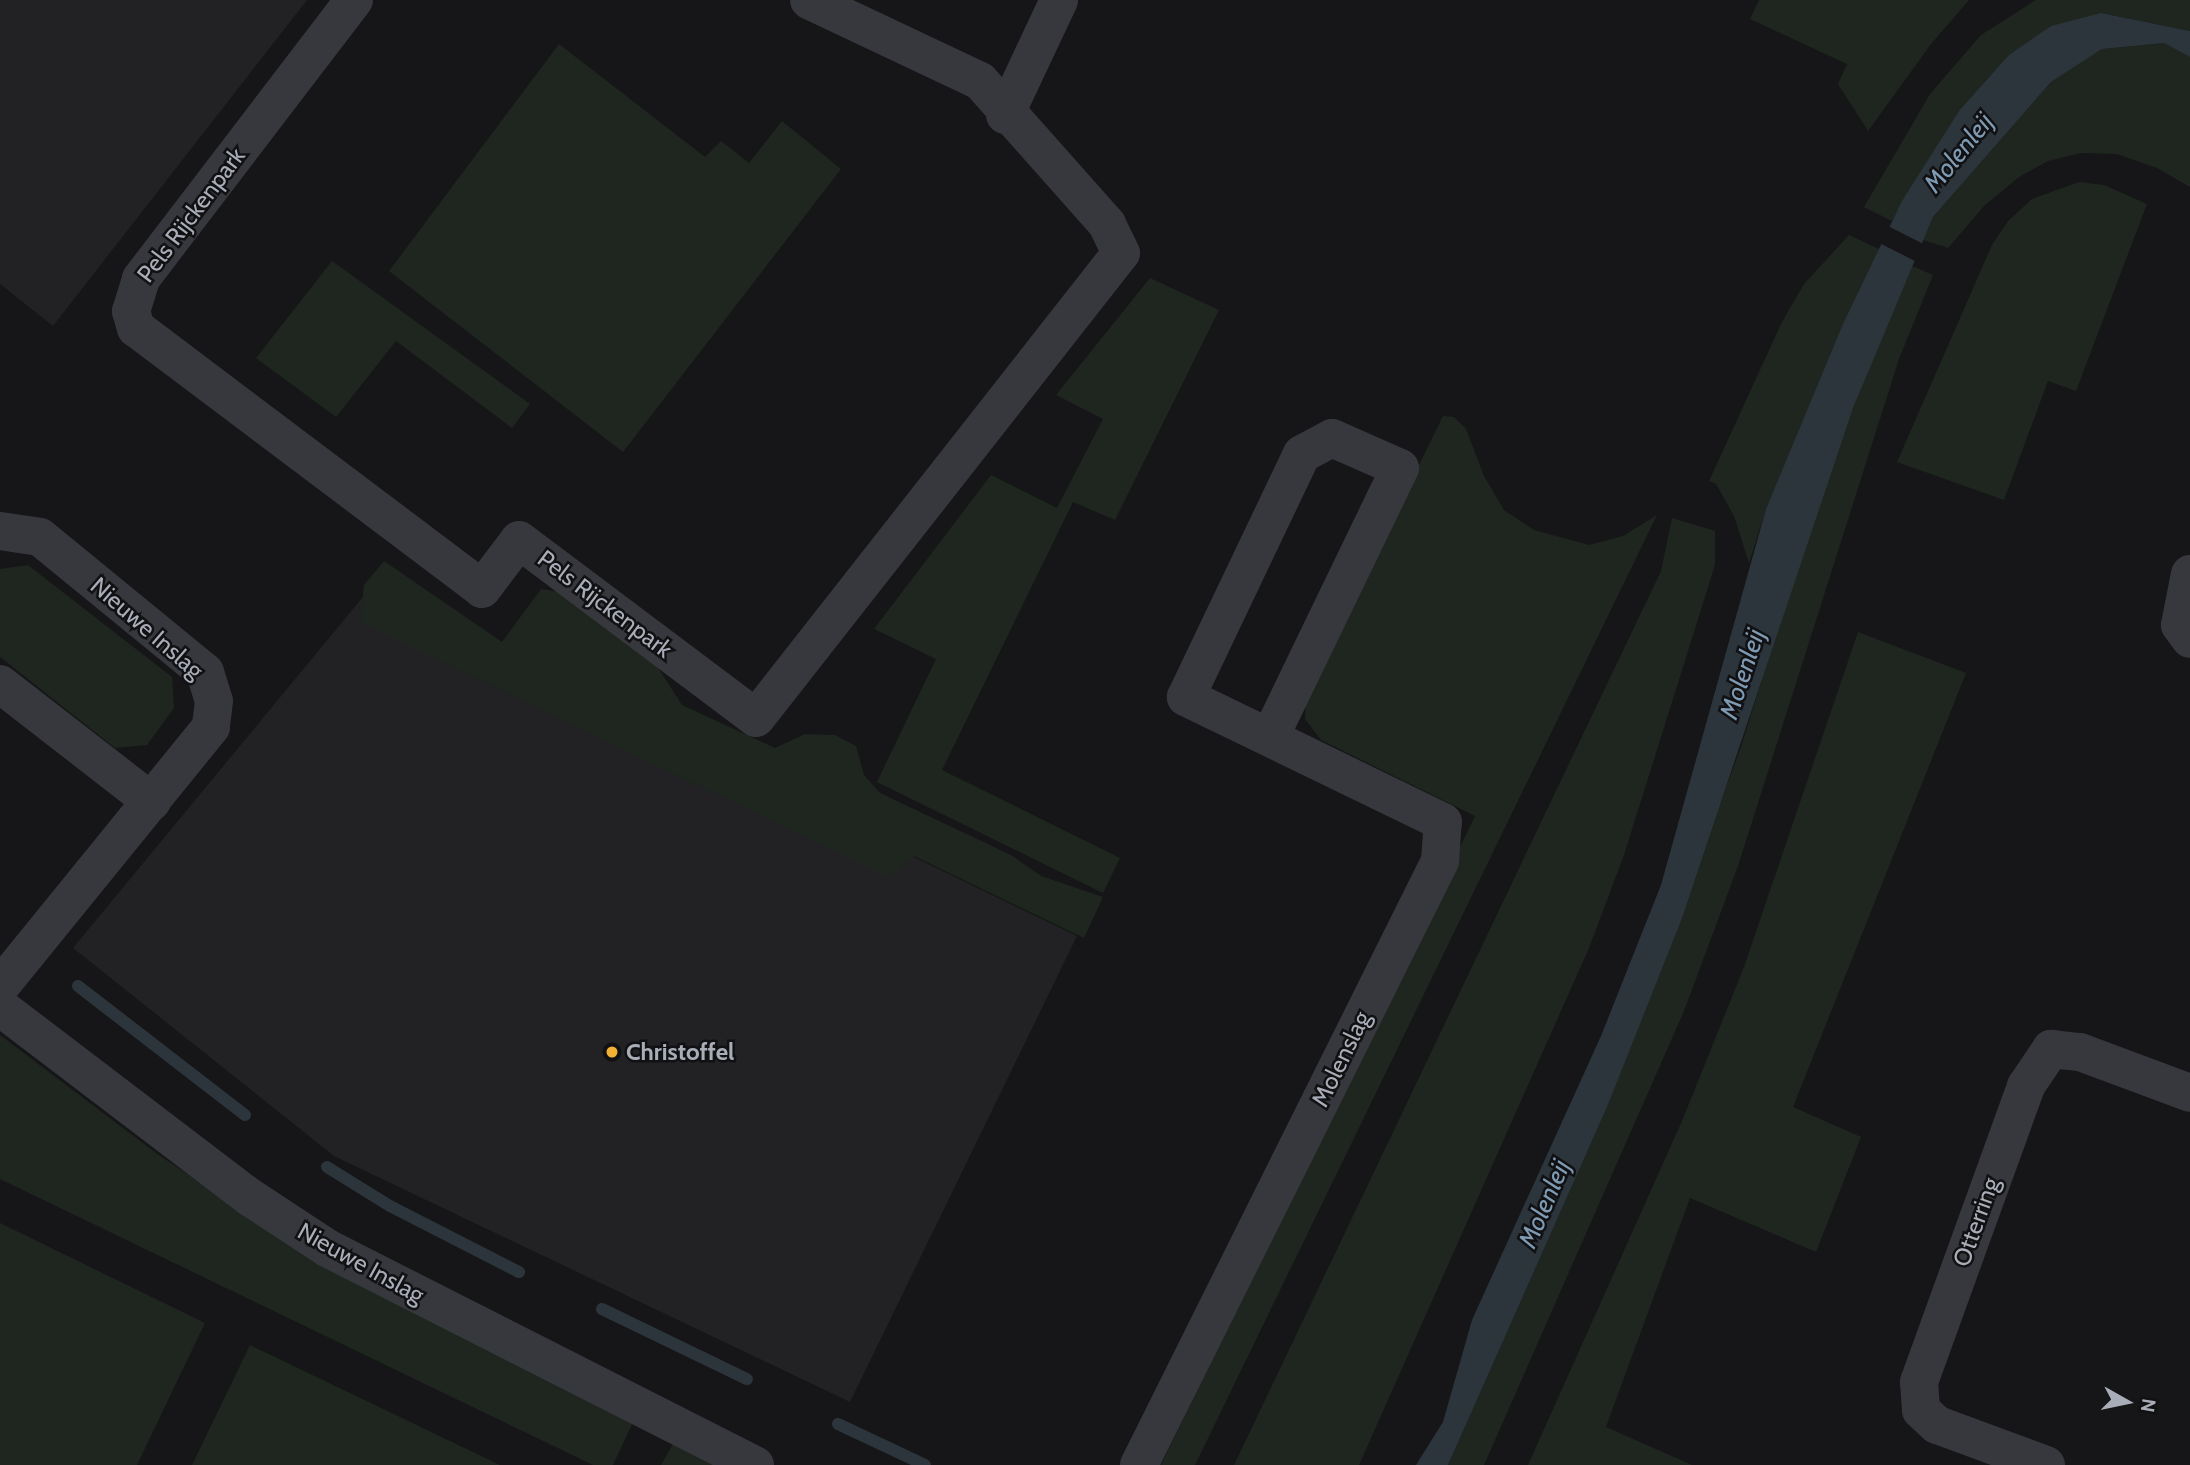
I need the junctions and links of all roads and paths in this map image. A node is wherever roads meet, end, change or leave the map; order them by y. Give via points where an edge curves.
1 (354, 0) edge
2 (809, 0) edge
3 (1059, 0) edge
4 (1005, 115) junction
5 (0, 531) edge
6 (2190, 574) edge
7 (2190, 639) edge
8 (0, 684) edge
9 (1270, 737) junction
10 (152, 802) junction
11 (0, 988) edge
12 (0, 1007) edge
13 (2190, 1093) edge
14 (755, 1465) edge
15 (1139, 1465) edge
16 (2046, 1465) edge

1 - 4 street, Pels Rijckenpark via 141,279 131,311 136,328 482,589 519,540 757,718 1121,253 1107,224
2 - 4 street, Pels Rijckenpark via 979,81
3 - 4 street
5 - 10 street, Nieuwe Inslag via 40,537 205,672 214,701 211,727
6 - 7 street via 2180,625
8 - 10 street
9 - 9 street, Molenslag via 1400,468 1332,438 1302,454 1186,697
9 - 15 street, Molenslag via 1443,822 1440,861
10 - 11 street, Nieuwe Inslag
12 - 14 street, Nieuwe Inslag via 251,1198 327,1248
13 - 16 street, Otterring via 2081,1052 2051,1049 2026,1086 1919,1382 1921,1410 1937,1425

